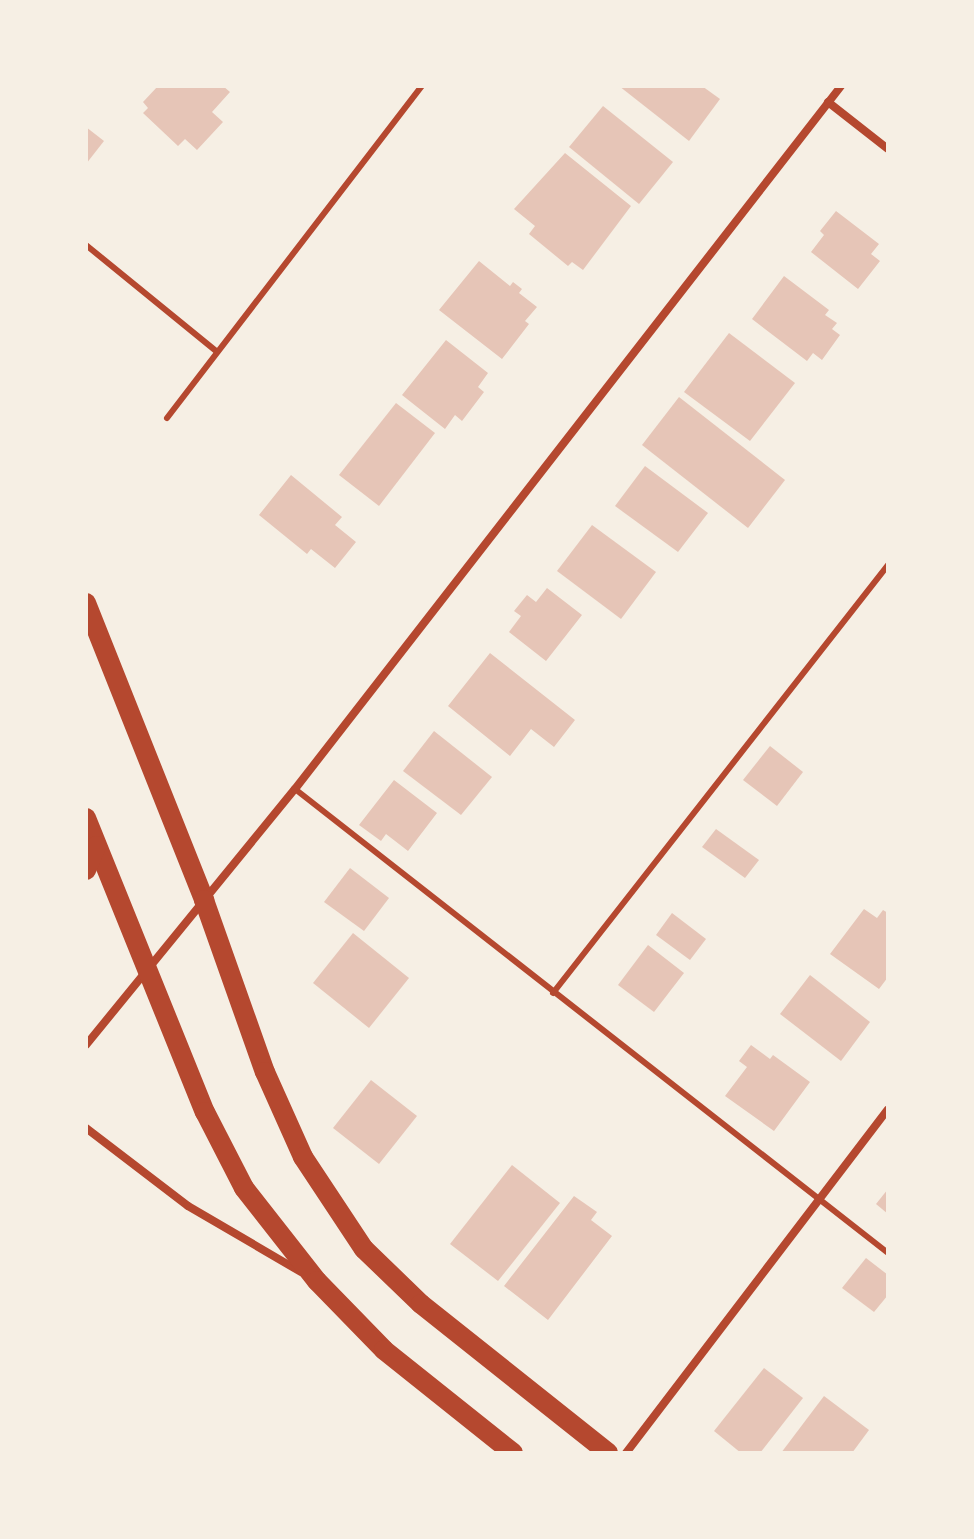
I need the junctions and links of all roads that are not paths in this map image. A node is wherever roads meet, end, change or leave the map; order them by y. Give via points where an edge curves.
1 (422, 86) edge
2 (841, 86) edge
3 (828, 102) junction
4 (888, 149) edge
5 (86, 245) edge
6 (216, 351) junction
7 (167, 418) dead end
8 (888, 565) edge
9 (86, 603) edge
10 (295, 789) junction
11 (86, 818) edge
12 (96, 846) junction
13 (86, 870) edge
14 (204, 900) junction
15 (147, 970) junction
16 (553, 993) junction
17 (90, 1034) edge
18 (86, 1045) edge
19 (888, 1109) edge
20 (86, 1128) edge
21 (819, 1199) junction
22 (888, 1253) edge
23 (317, 1281) junction
24 (513, 1453) edge
25 (608, 1453) edge
26 (626, 1453) edge

1 - 6 lane
2 - 3 street
3 - 4 street
3 - 10 street
5 - 6 lane
6 - 7 lane
8 - 16 lane
9 - 14 main road
10 - 14 street
10 - 16 lane
11 - 12 main road
12 - 13 main road
12 - 15 main road
14 - 15 street
14 - 25 main road via 265,1072 303,1157 364,1249 421,1304
15 - 17 street
15 - 23 main road via 205,1112 244,1188
16 - 21 lane
17 - 18 street
19 - 21 street
20 - 23 street via 188,1206
21 - 22 lane
21 - 26 street
23 - 24 main road via 384,1350

